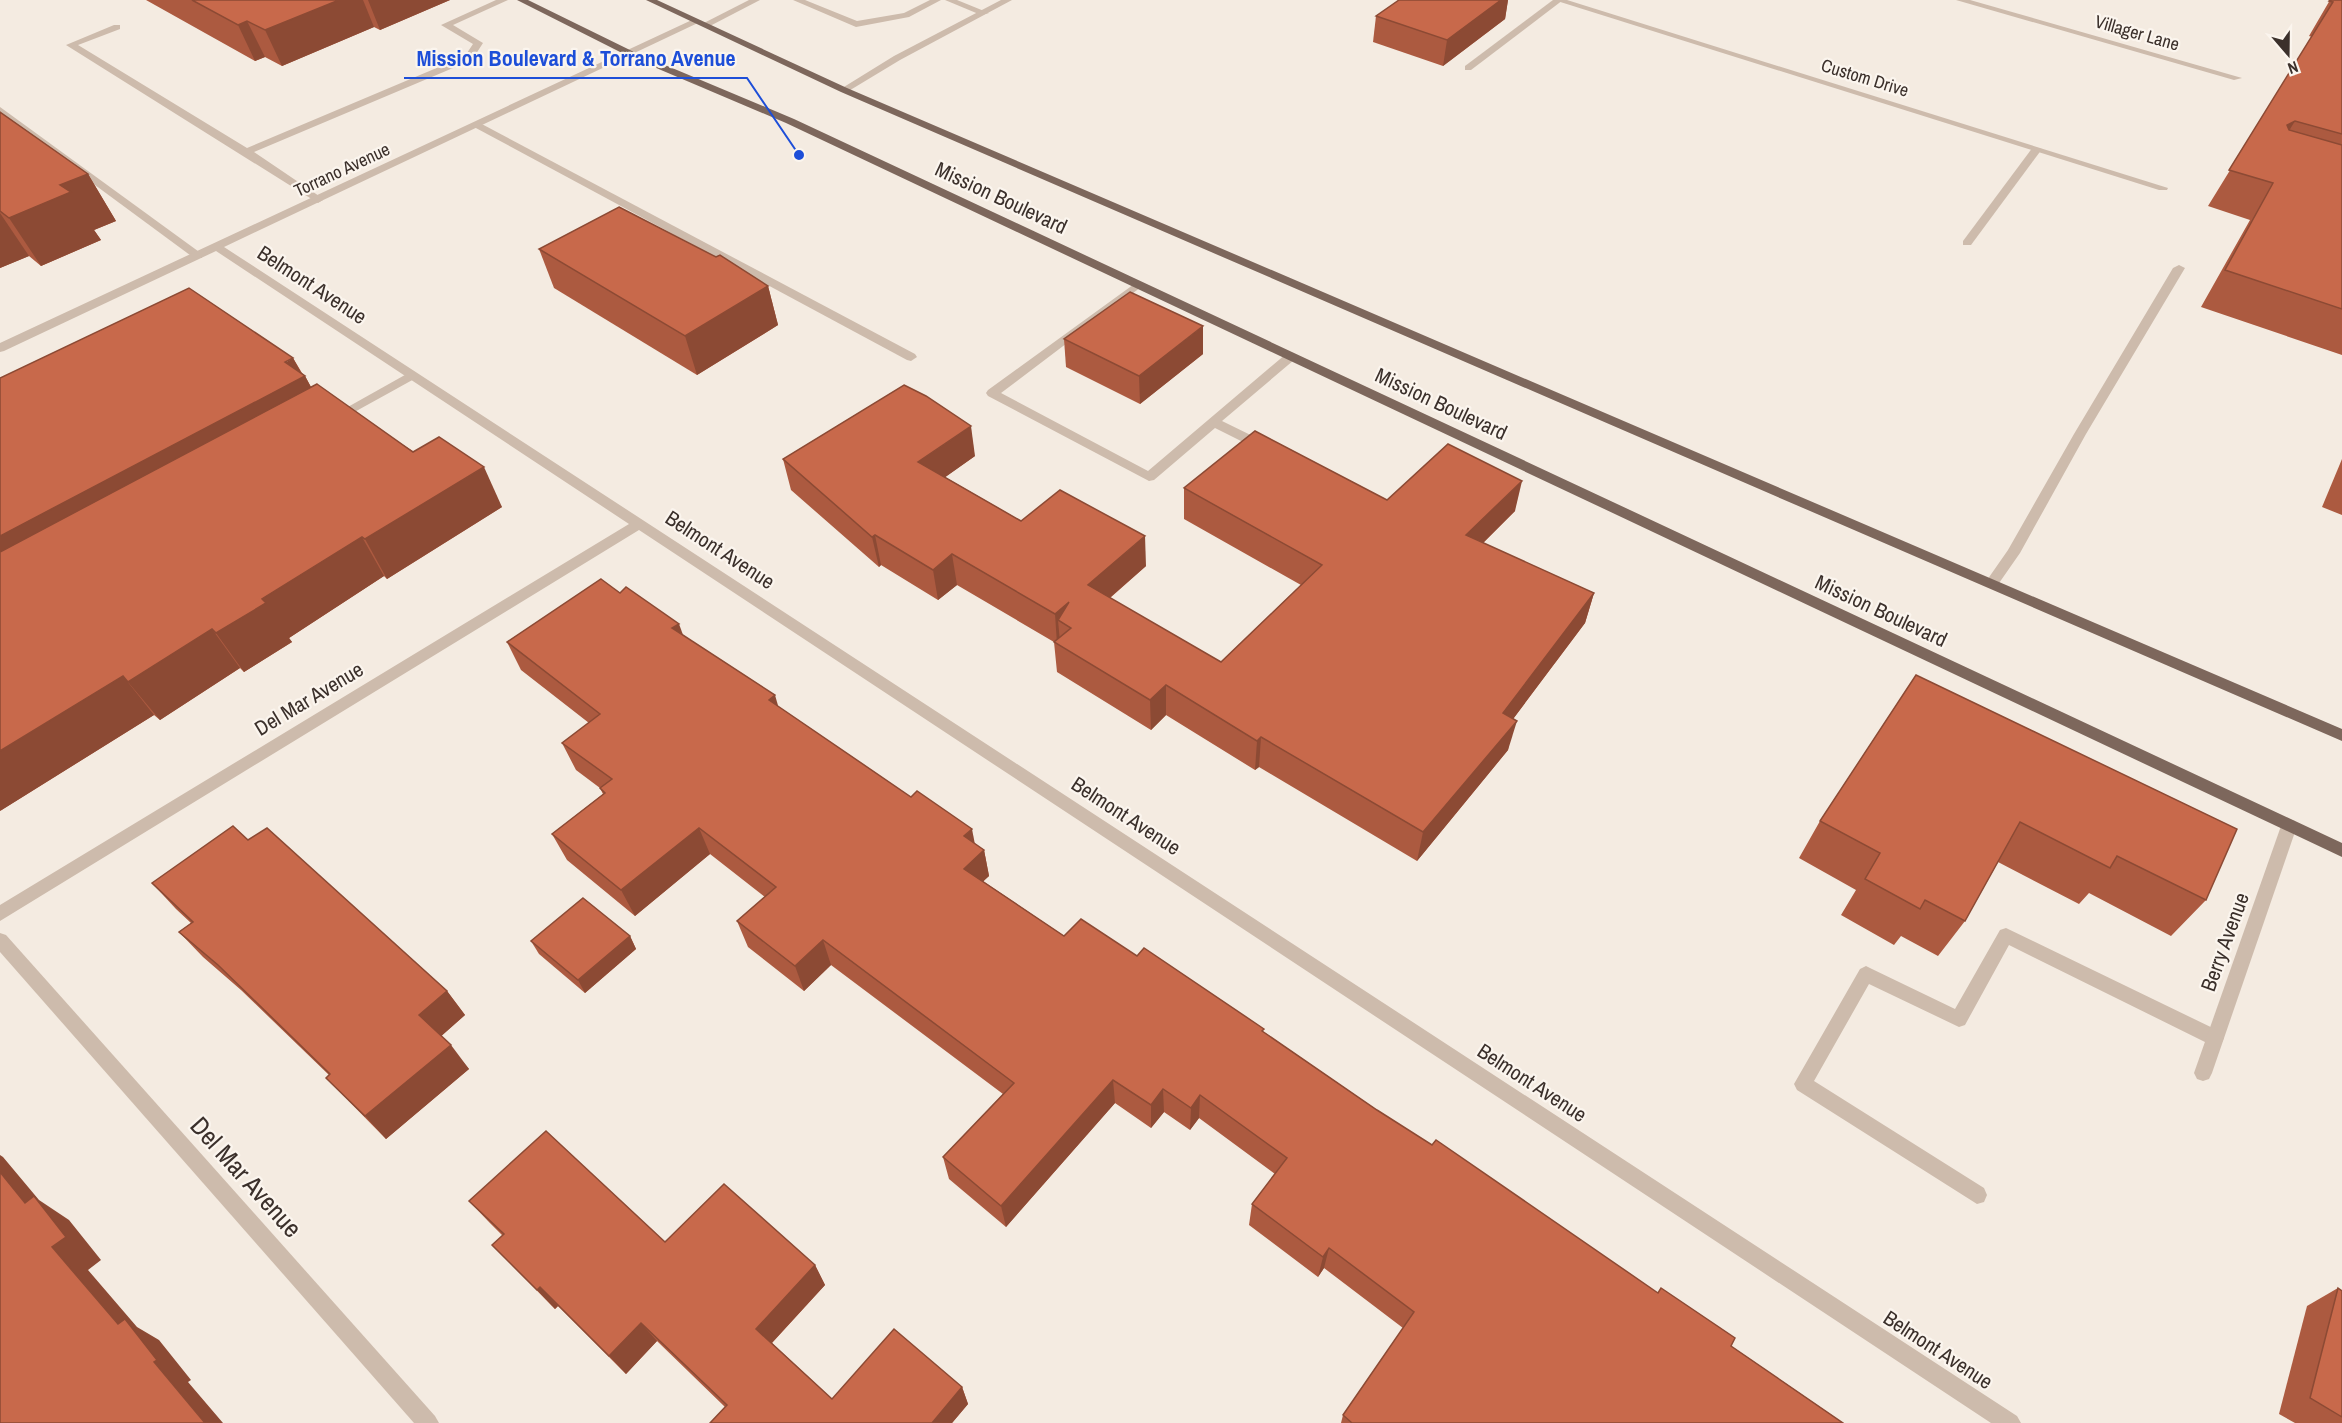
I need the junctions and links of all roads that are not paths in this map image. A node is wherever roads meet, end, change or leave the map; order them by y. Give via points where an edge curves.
1 (504, 0) edge
2 (521, 0) edge
3 (650, 0) edge
4 (756, 0) edge
5 (796, 0) edge
6 (937, 0) edge
7 (950, 0) edge
8 (1008, 0) edge
9 (1559, 0) edge
10 (1960, 0) edge
11 (984, 14) junction
12 (701, 23) junction
13 (117, 27) dead end
14 (632, 54) junction
15 (1468, 68) dead end
16 (2237, 78) dead end
17 (844, 90) junction
18 (0, 110) edge
19 (478, 125) junction
20 (2037, 149) junction
21 (246, 152) junction
22 (2163, 188) dead end
23 (318, 200) junction
24 (1967, 243) dead end
25 (217, 247) junction
26 (198, 256) junction
27 (2179, 268) dead end
28 (1137, 285) junction
29 (0, 348) edge
30 (911, 357) dead end
31 (1290, 357) junction
32 (412, 375) junction
33 (1213, 422) junction
34 (324, 424) edge
35 (1277, 454) edge
36 (641, 523) junction
37 (1992, 584) junction
38 (2342, 735) edge
39 (2289, 826) junction
40 (2342, 850) edge
41 (0, 914) edge
42 (0, 940) edge
43 (2215, 1038) junction
44 (2203, 1073) dead end
45 (1977, 1195) dead end
46 (428, 1423) edge
47 (2010, 1423) edge

1 - 21 street via 446,25 478,44 469,58
2 - 14 main road, Mission Boulevard
3 - 12 main road, Mission Boulevard
4 - 12 street, Torrano Avenue
5 - 6 street via 856,24 906,15
7 - 11 street
8 - 11 street
9 - 15 street
9 - 20 street, Custom Drive
10 - 16 street, Villager Lane
11 - 17 street
12 - 14 street, Torrano Avenue
12 - 17 main road, Mission Boulevard
13 - 21 street via 71,45
14 - 19 street, Torrano Avenue
14 - 28 main road, Mission Boulevard via 790,122
17 - 37 main road, Mission Boulevard
18 - 26 street
19 - 23 street, Torrano Avenue
19 - 30 street
20 - 22 street, Custom Drive
20 - 24 street
21 - 23 street
23 - 25 street, Torrano Avenue
25 - 26 street, Torrano Avenue
25 - 32 street, Belmont Avenue
26 - 29 street, Torrano Avenue
27 - 37 street
28 - 31 main road, Mission Boulevard
28 - 33 street via 992,393 1149,477
31 - 33 street
31 - 39 main road, Mission Boulevard
32 - 34 street
32 - 36 street, Belmont Avenue
33 - 35 street
36 - 41 street, Del Mar Avenue
36 - 47 street, Belmont Avenue
37 - 38 main road, Mission Boulevard
39 - 40 main road, Mission Boulevard
39 - 43 street, Berry Avenue
42 - 46 street, Del Mar Avenue
43 - 44 street, Berry Avenue
43 - 45 street via 2006,934 1959,1019 1866,974 1803,1084

